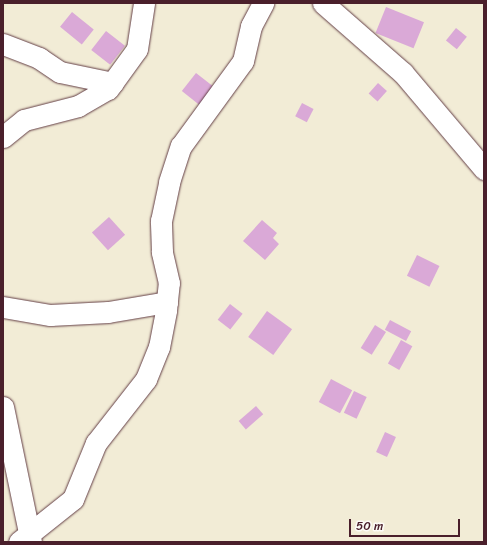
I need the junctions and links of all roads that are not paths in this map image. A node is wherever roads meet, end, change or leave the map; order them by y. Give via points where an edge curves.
1 (144, 3) edge
2 (263, 3) edge
3 (323, 3) edge
4 (3, 44) edge
5 (113, 83) junction
6 (3, 137) edge
7 (484, 169) edge
8 (167, 302) junction
9 (3, 307) edge
10 (3, 407) edge
11 (26, 539) edge

1 - 5 street via 136,49
2 - 8 street via 251,26 243,61 181,146 169,182 161,221 162,252 169,283
3 - 7 street via 403,73
4 - 5 street via 39,58 60,72
5 - 6 street via 78,106 24,120
8 - 9 street via 108,312 50,315
8 - 11 street via 159,347 142,385 96,443 73,499
10 - 11 street

